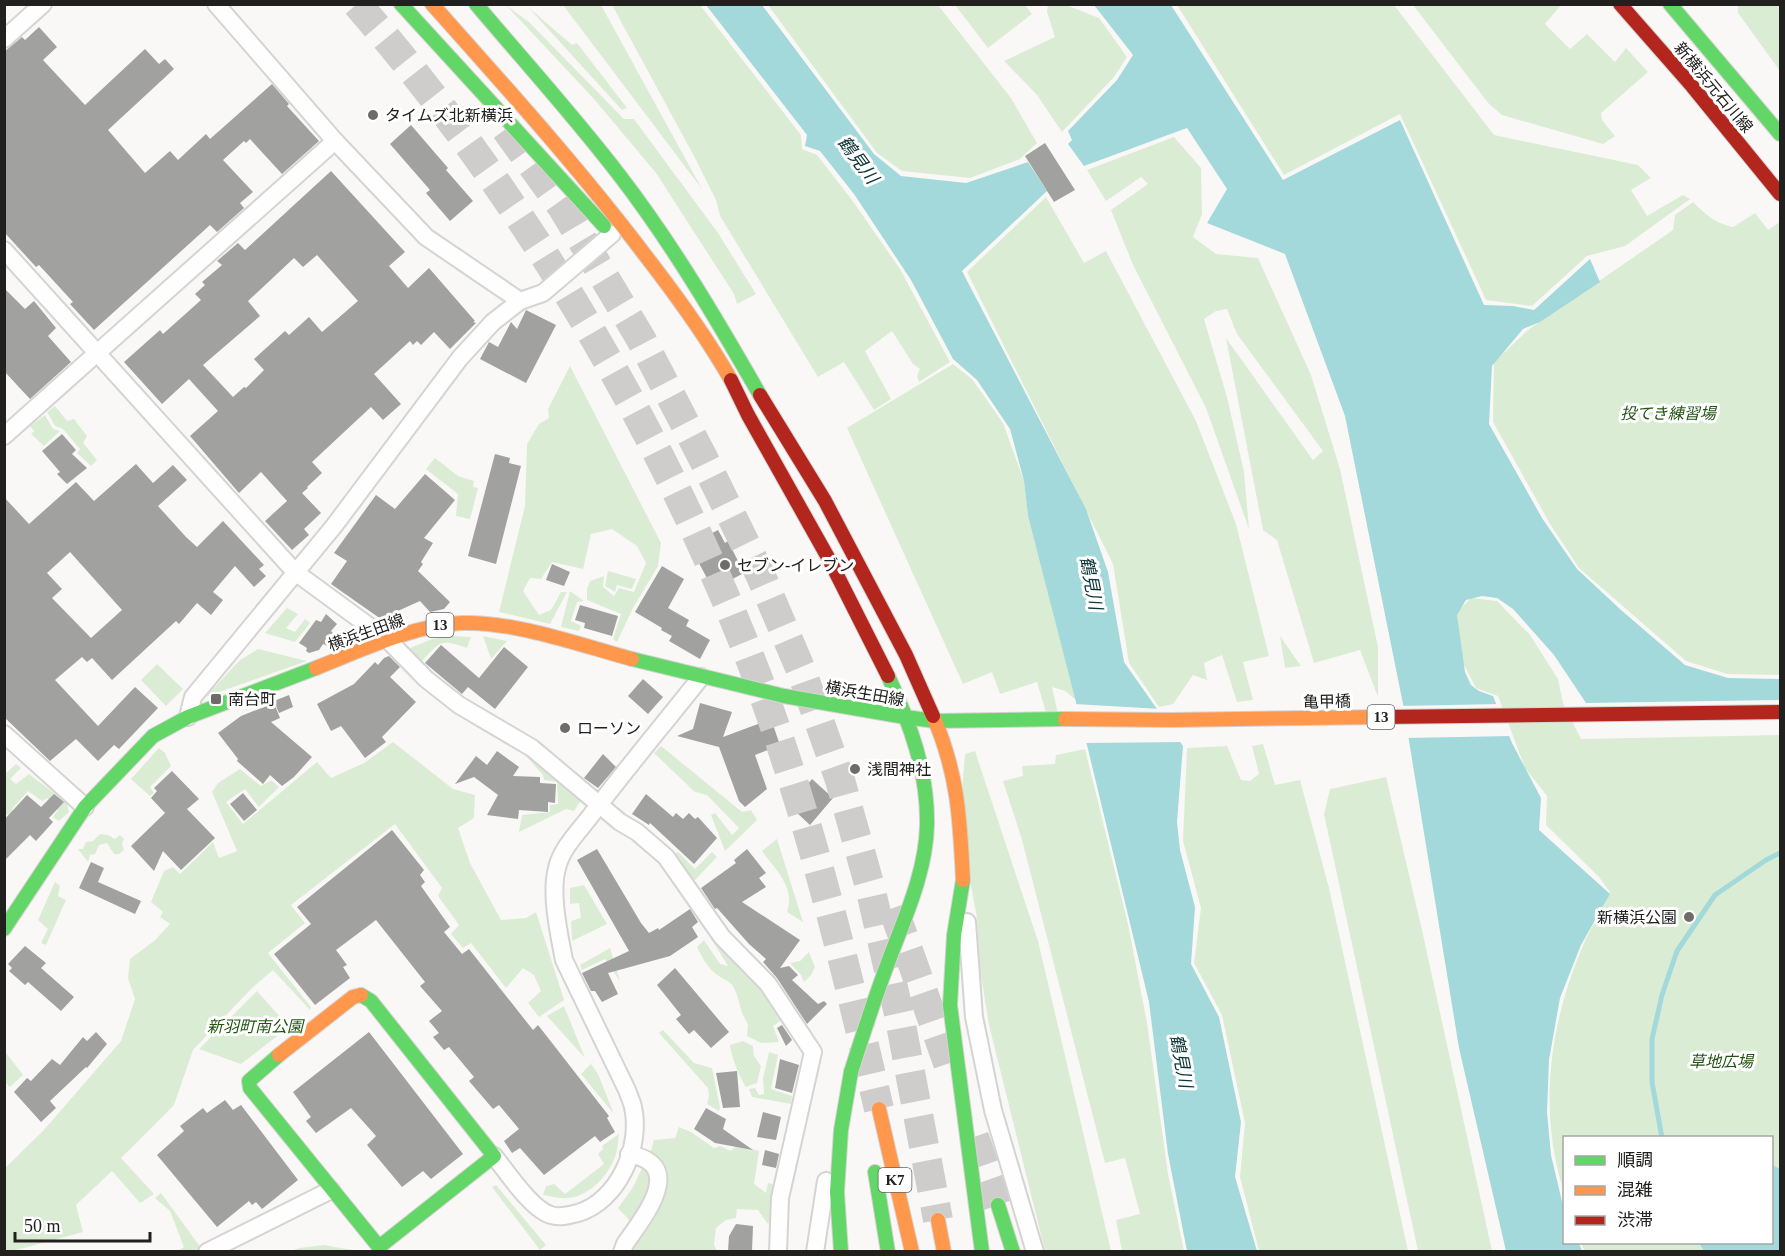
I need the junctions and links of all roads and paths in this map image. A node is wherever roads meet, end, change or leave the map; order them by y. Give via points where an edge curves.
1 (44, 4) edge
2 (216, 4) edge
3 (401, 4) edge
4 (432, 4) edge
5 (449, 4) edge
6 (476, 4) edge
7 (1620, 4) edge
8 (1670, 4) edge
9 (4, 39) edge
10 (538, 115) junction
11 (1780, 134) edge
12 (335, 141) junction
13 (1780, 194) edge
14 (612, 234) junction
15 (4, 250) edge
16 (520, 301) junction
17 (98, 353) junction
18 (746, 411) junction
19 (776, 423) junction
20 (4, 436) edge
21 (295, 572) junction
22 (388, 640) junction
23 (701, 677) junction
24 (1780, 712) edge
25 (188, 717) junction
26 (905, 717) junction
27 (982, 719) joint
28 (936, 721) junction
29 (4, 734) edge
30 (600, 803) junction
31 (85, 807) junction
32 (963, 880) junction
33 (4, 929) edge
34 (851, 1072) junction
35 (871, 1114) tunnel mouth
36 (629, 1154) junction
37 (494, 1156) junction
38 (873, 1157) dead end
39 (971, 1173) junction
40 (331, 1190) junction
41 (998, 1205) tunnel mouth
42 (938, 1220) tunnel mouth
43 (380, 1249) edge
44 (207, 1251) edge
45 (622, 1251) edge
46 (778, 1251) edge
47 (815, 1251) edge
48 (841, 1251) edge
49 (888, 1251) edge
50 (912, 1251) edge
51 (944, 1251) edge
52 (982, 1251) edge
53 (990, 1251) edge
54 (1013, 1251) edge
55 (1035, 1251) edge

1 - 9 street
2 - 12 street
3 - 14 main road
4 - 10 main road
5 - 10 main road
6 - 19 main road via 620,176 656,226
7 - 13 main road, 新横浜元石川線
8 - 11 main road, 新横浜元石川線
10 - 18 main road via 693,321
10 - 19 main road via 593,170 640,230
12 - 16 street via 426,237
12 - 17 street
14 - 16 street via 543,293
14 - 18 main road
15 - 17 street
16 - 21 street via 493,322 460,358
17 - 20 street
17 - 21 street
18 - 26 main road via 836,572
19 - 28 main road via 831,511
21 - 22 street
21 - 25 street via 193,698
22 - 23 main road, 横浜生田線 / 13 via 437,626 479,623 522,630
22 - 25 main road, 横浜生田線 / 13
22 - 30 street via 426,679 459,705 532,748
23 - 26 main road, 横浜生田線 / 13
23 - 30 street
24 - 27 main road, 亀甲橋 / 13
25 - 31 main road, 横浜生田線 / 13 via 153,735
26 - 28 main road, 横浜生田線 / 13
26 - 34 main road via 925,783 926,837 915,888
27 - 28 main road, 横浜生田線 / 13
28 - 32 main road via 960,812
29 - 31 street
30 - 36 street via 556,869 556,903 564,960 633,1108
30 - 46 street via 666,857 722,937 768,984 813,1052 780,1198
31 - 33 main road, 横浜生田線 / 13
32 - 39 main road via 954,935 950,1005
32 - 55 street via 974,1017 993,1110
34 - 47 street via 833,1133
34 - 48 main road via 837,1192
35 - 50 main road, K7
36 - 37 street via 621,1179 608,1196 596,1206 568,1216 552,1216 539,1210
36 - 45 street via 648,1161 656,1169 658,1179 651,1206
37 - 40 main road via 371,1001 361,995 353,997 249,1081 250,1088
37 - 43 main road
38 - 49 main road
39 - 52 main road
39 - 53 main road
40 - 43 main road
40 - 44 street
41 - 54 main road
42 - 51 main road

